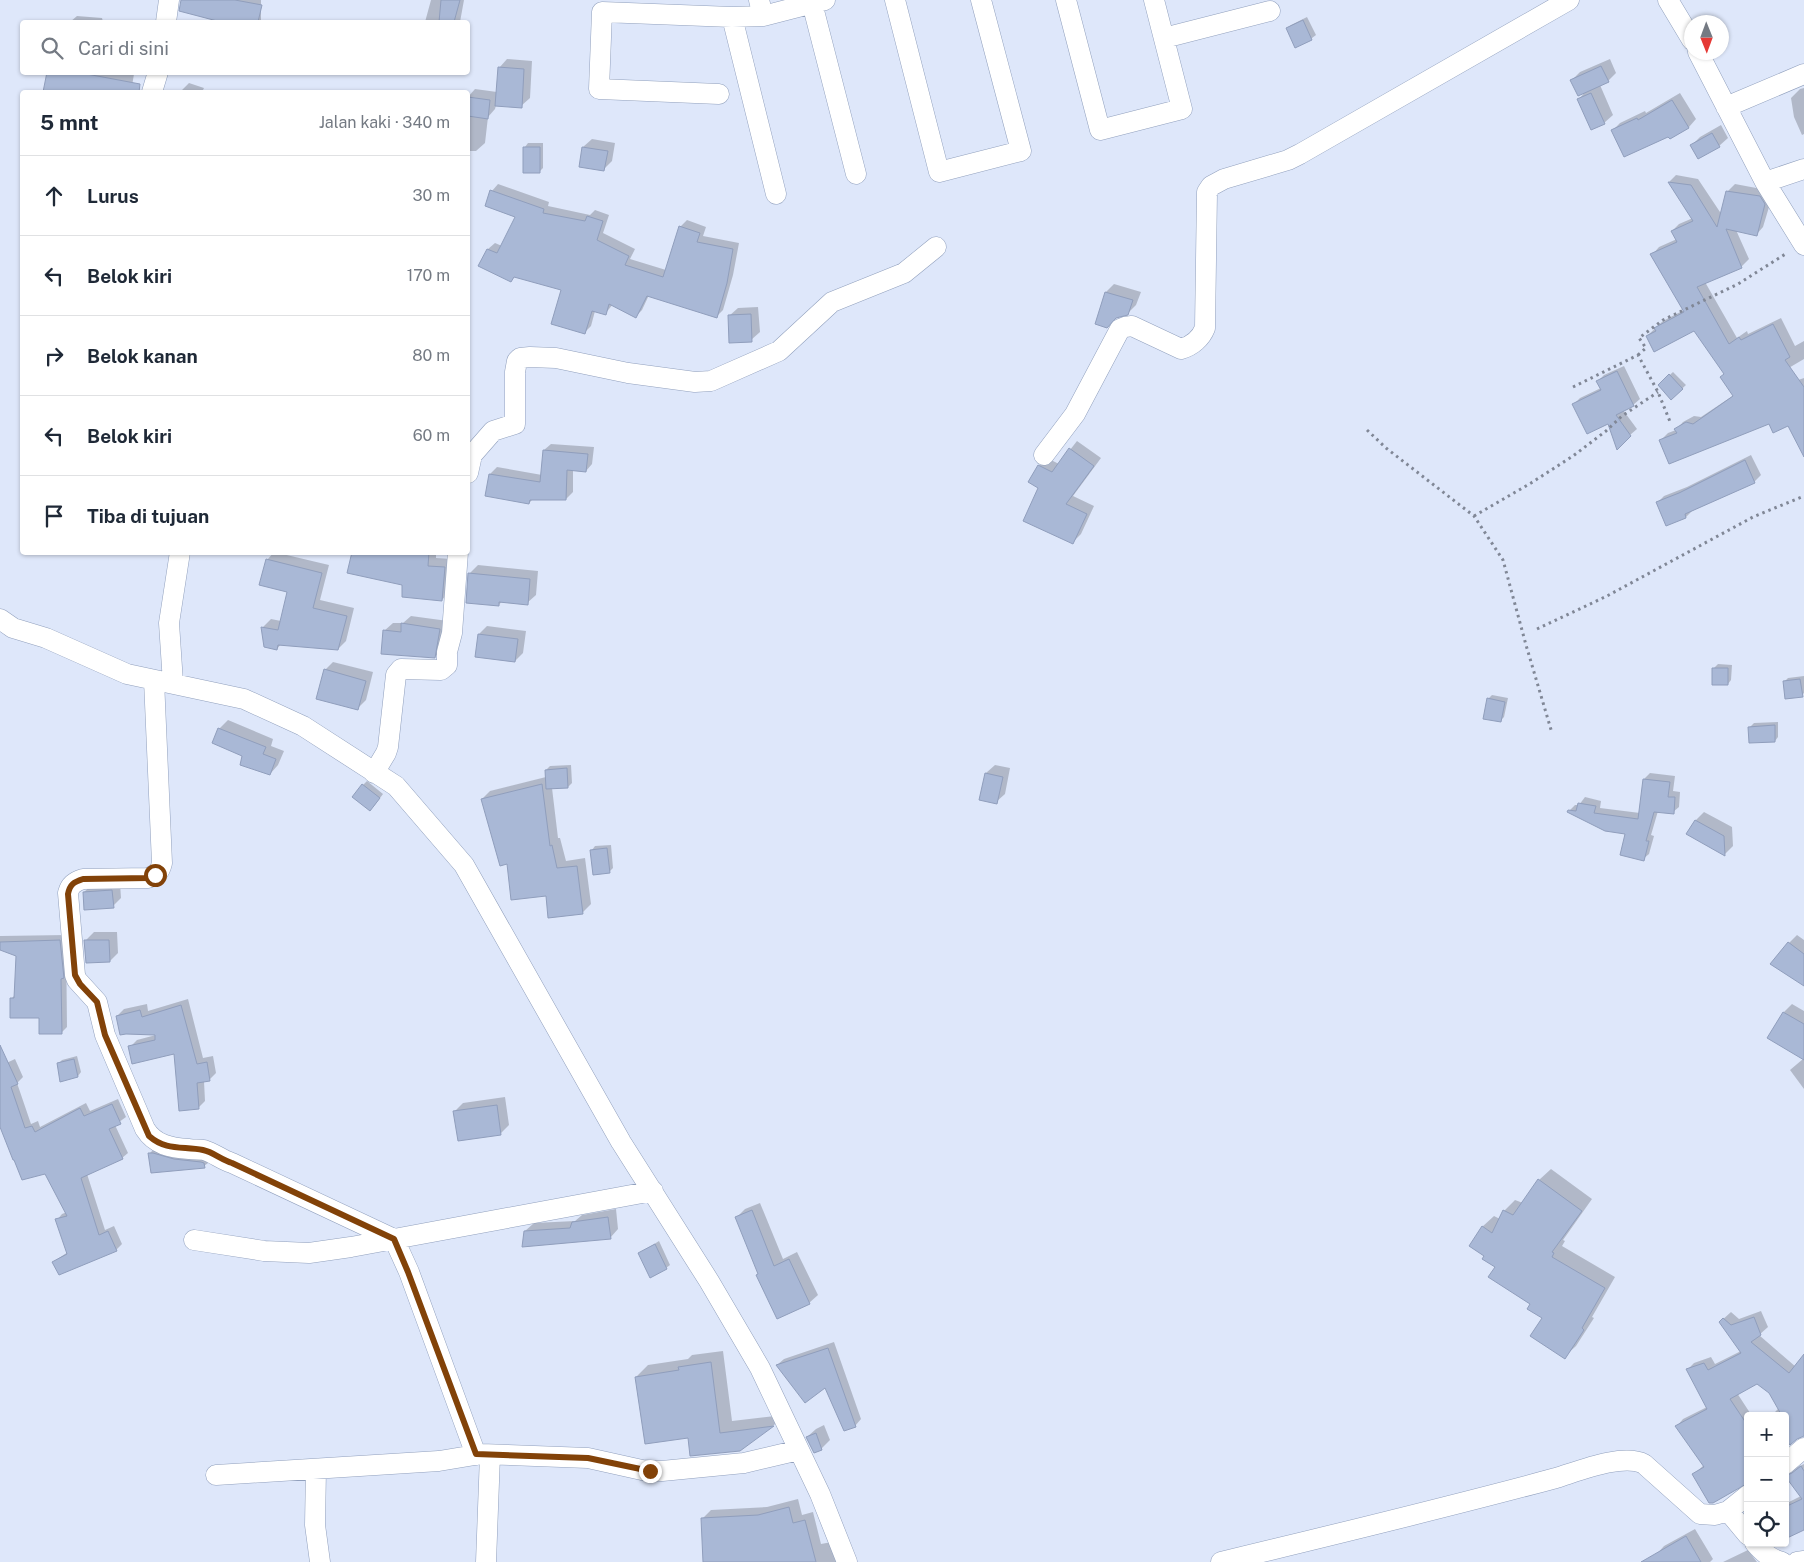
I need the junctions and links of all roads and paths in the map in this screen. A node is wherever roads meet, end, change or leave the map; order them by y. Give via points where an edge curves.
1 (169, 0) edge
2 (894, 0) edge
3 (981, 0) edge
4 (1066, 0) edge
5 (1154, 0) edge
6 (1569, 0) edge
7 (1668, 0) edge
8 (819, 2) edge
9 (761, 8) edge
10 (1270, 11) dead end
11 (732, 17) junction
12 (166, 20) edge
13 (1684, 27) edge
14 (1164, 38) junction
15 (1702, 60) edge
16 (1804, 74) edge
17 (157, 75) edge
18 (153, 90) edge
19 (719, 94) dead end
20 (1726, 107) junction
21 (1804, 168) edge
22 (856, 174) dead end
23 (1765, 182) junction
24 (776, 194) dead end
25 (1803, 244) edge
26 (936, 247) dead end
27 (1638, 355) junction
28 (1573, 387) dead end
29 (1658, 392) junction
30 (1670, 424) dead end
31 (1367, 430) dead end
32 (1044, 455) dead end
33 (470, 464) edge
34 (1804, 496) edge
35 (1474, 516) junction
36 (180, 555) edge
37 (458, 555) edge
38 (0, 619) edge
39 (1537, 629) dead end
40 (164, 682) junction
41 (1552, 733) dead end
42 (374, 773) junction
43 (653, 1192) junction
44 (394, 1239) junction
45 (194, 1240) dead end
46 (1804, 1448) edge
47 (799, 1450) junction
48 (483, 1455) junction
49 (1789, 1461) edge
50 (316, 1468) junction
51 (216, 1475) dead end
52 (1744, 1498) edge
53 (1728, 1511) junction
54 (1744, 1530) edge
55 (1759, 1547) edge
56 (1804, 1561) edge
57 (320, 1562) edge
58 (486, 1562) edge
59 (847, 1562) edge
60 (1221, 1562) edge
61 (1782, 1562) edge
62 (1797, 1562) edge

1 - 12 street
2 - 3 street via 939,172 1021,151
4 - 14 street via 1100,130 1182,109
5 - 14 street
6 - 32 street via 1300,154 1211,186 1207,192 1205,328 1192,343 1177,348 1132,326 1120,329 1075,414
7 - 13 street
8 - 9 street
8 - 22 street
9 - 11 street
10 - 14 street
11 - 19 street via 602,12 599,89
11 - 24 street
15 - 20 street
16 - 20 street
17 - 18 street
20 - 23 street
21 - 23 street
23 - 25 street
25 - 27 path via 1738,284 1663,320 1639,338 1646,348
26 - 33 street via 904,273 832,302 779,351 711,381 695,382 628,373 556,358 520,358 515,372 515,424 493,431 472,454
27 - 28 path
27 - 29 path
29 - 30 path
29 - 35 path via 1573,456
31 - 35 path
34 - 39 path via 1753,517 1607,596
35 - 41 path via 1503,560
36 - 40 street
37 - 42 street via 447,665 441,670 401,669 396,675 388,747
38 - 40 street via 13,628 46,638 126,674
40 - 42 street via 244,699 303,726
40 - 44 street via 162,863 155,875 148,878 83,879 70,886 68,894 76,980 97,1002 108,1041 145,1129 155,1141 162,1145 204,1150
42 - 43 street via 396,786 464,865 621,1142
43 - 44 street
43 - 47 street via 710,1280 760,1368
44 - 45 street via 309,1253 264,1251
44 - 48 street
46 - 49 street
47 - 48 street via 744,1464 650,1471 588,1458
47 - 59 street
48 - 50 street via 439,1461
48 - 58 street
50 - 51 street
50 - 57 street via 315,1525
52 - 53 street
53 - 54 street
53 - 60 street via 1715,1515 1695,1512 1644,1464 1627,1460 1451,1507
55 - 61 street
56 - 62 street

